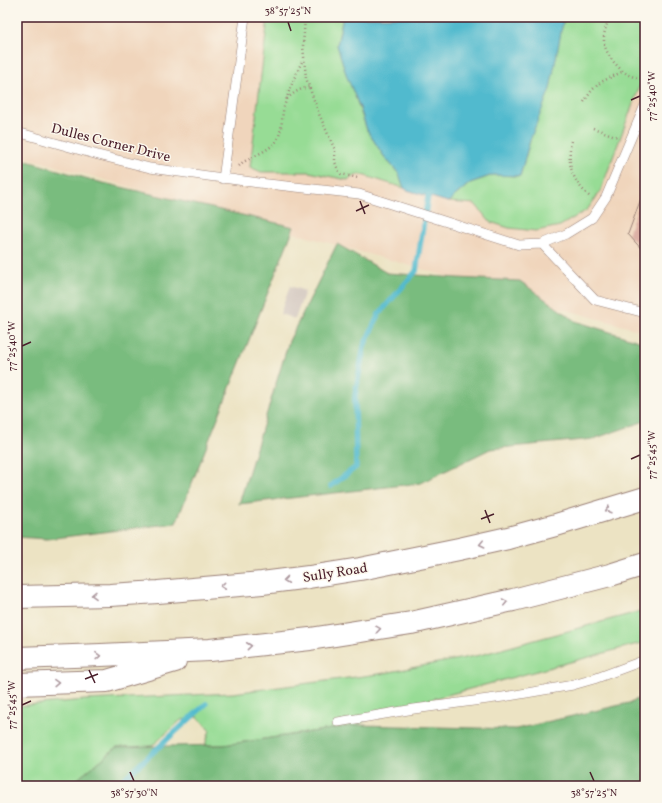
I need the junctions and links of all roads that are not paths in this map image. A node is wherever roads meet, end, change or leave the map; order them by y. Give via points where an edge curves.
1 (245, 17) edge
2 (645, 105) edge
3 (17, 132) edge
4 (223, 179) junction
5 (542, 244) junction
6 (645, 313) edge
7 (645, 498) edge
8 (645, 564) edge
9 (17, 588) edge
10 (60, 596) junction
11 (17, 598) edge
12 (210, 650) junction
13 (17, 658) edge
14 (645, 660) edge
15 (17, 684) edge
16 (338, 722) dead end

1 - 4 lane
2 - 5 lane via 606,197 592,218 566,234
3 - 4 lane, Dulles Corner Drive via 150,168
4 - 5 lane, Dulles Corner Drive via 359,194 519,245
5 - 6 lane via 595,300
7 -> 10 highway, Sully Road via 508,538 360,569 207,588
12 -> 8 highway via 310,639 411,623 513,600
9 - 10 highway
10 - 11 highway, Sully Road
13 -> 12 highway
15 -> 12 highway via 107,681
14 - 16 lane via 594,680

